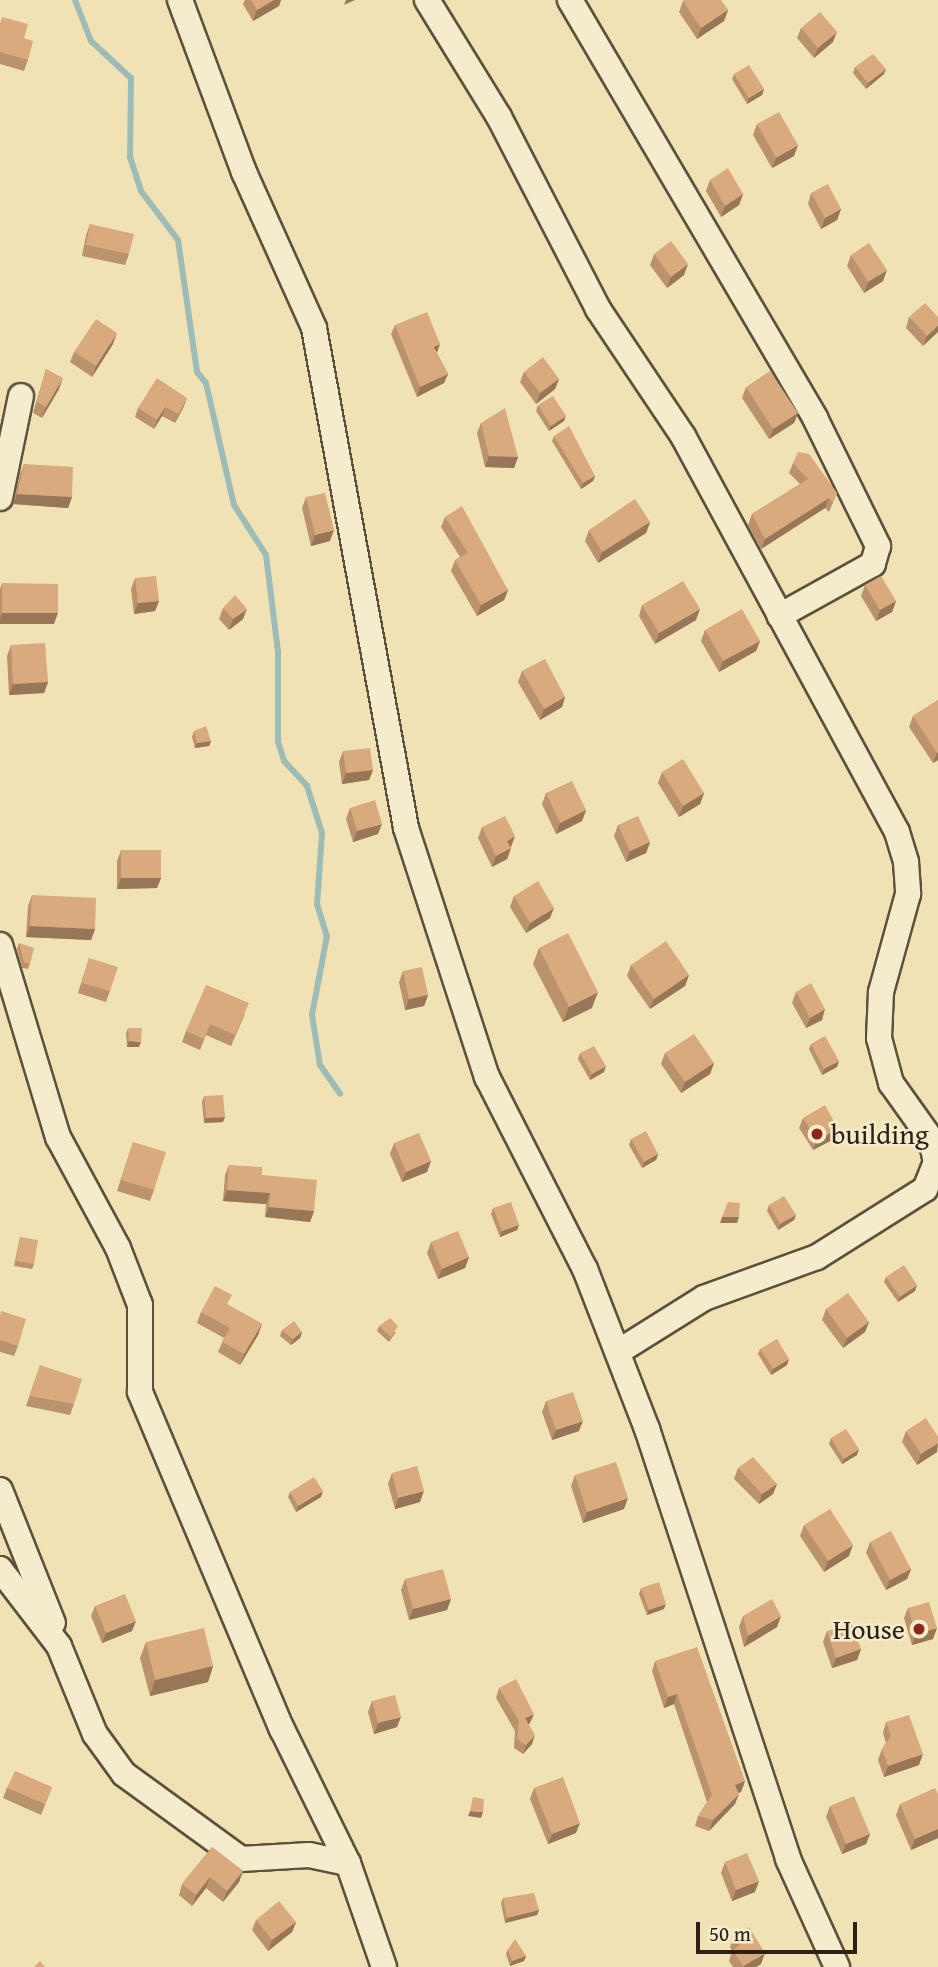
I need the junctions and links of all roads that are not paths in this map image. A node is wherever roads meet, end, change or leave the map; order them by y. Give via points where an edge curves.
1 (180, 0) edge
2 (427, 0) edge
3 (570, 0) edge
4 (21, 396) dead end
5 (0, 498) edge
6 (779, 616) junction
7 (0, 945) edge
8 (618, 1352) junction
9 (0, 1490) edge
10 (0, 1569) edge
11 (59, 1646) junction
12 (348, 1863) junction
13 (384, 1967) edge
14 (837, 1967) edge

1 - 8 street via 244,172 314,328 406,828 487,1077 585,1269
2 - 6 street via 499,117 598,309 683,436
3 - 6 street via 815,418 878,546 873,564
4 - 5 street
6 - 8 street via 897,832 906,862 908,894 881,992 879,1038 891,1083 931,1139 936,1162 925,1189 903,1206 817,1256 704,1298
7 - 12 street via 58,1137 118,1248 140,1305 140,1392 282,1728
8 - 14 street via 788,1859
9 - 11 street
10 - 11 street
11 - 12 street via 110,1758 220,1850 259,1862 309,1855
12 - 13 street

